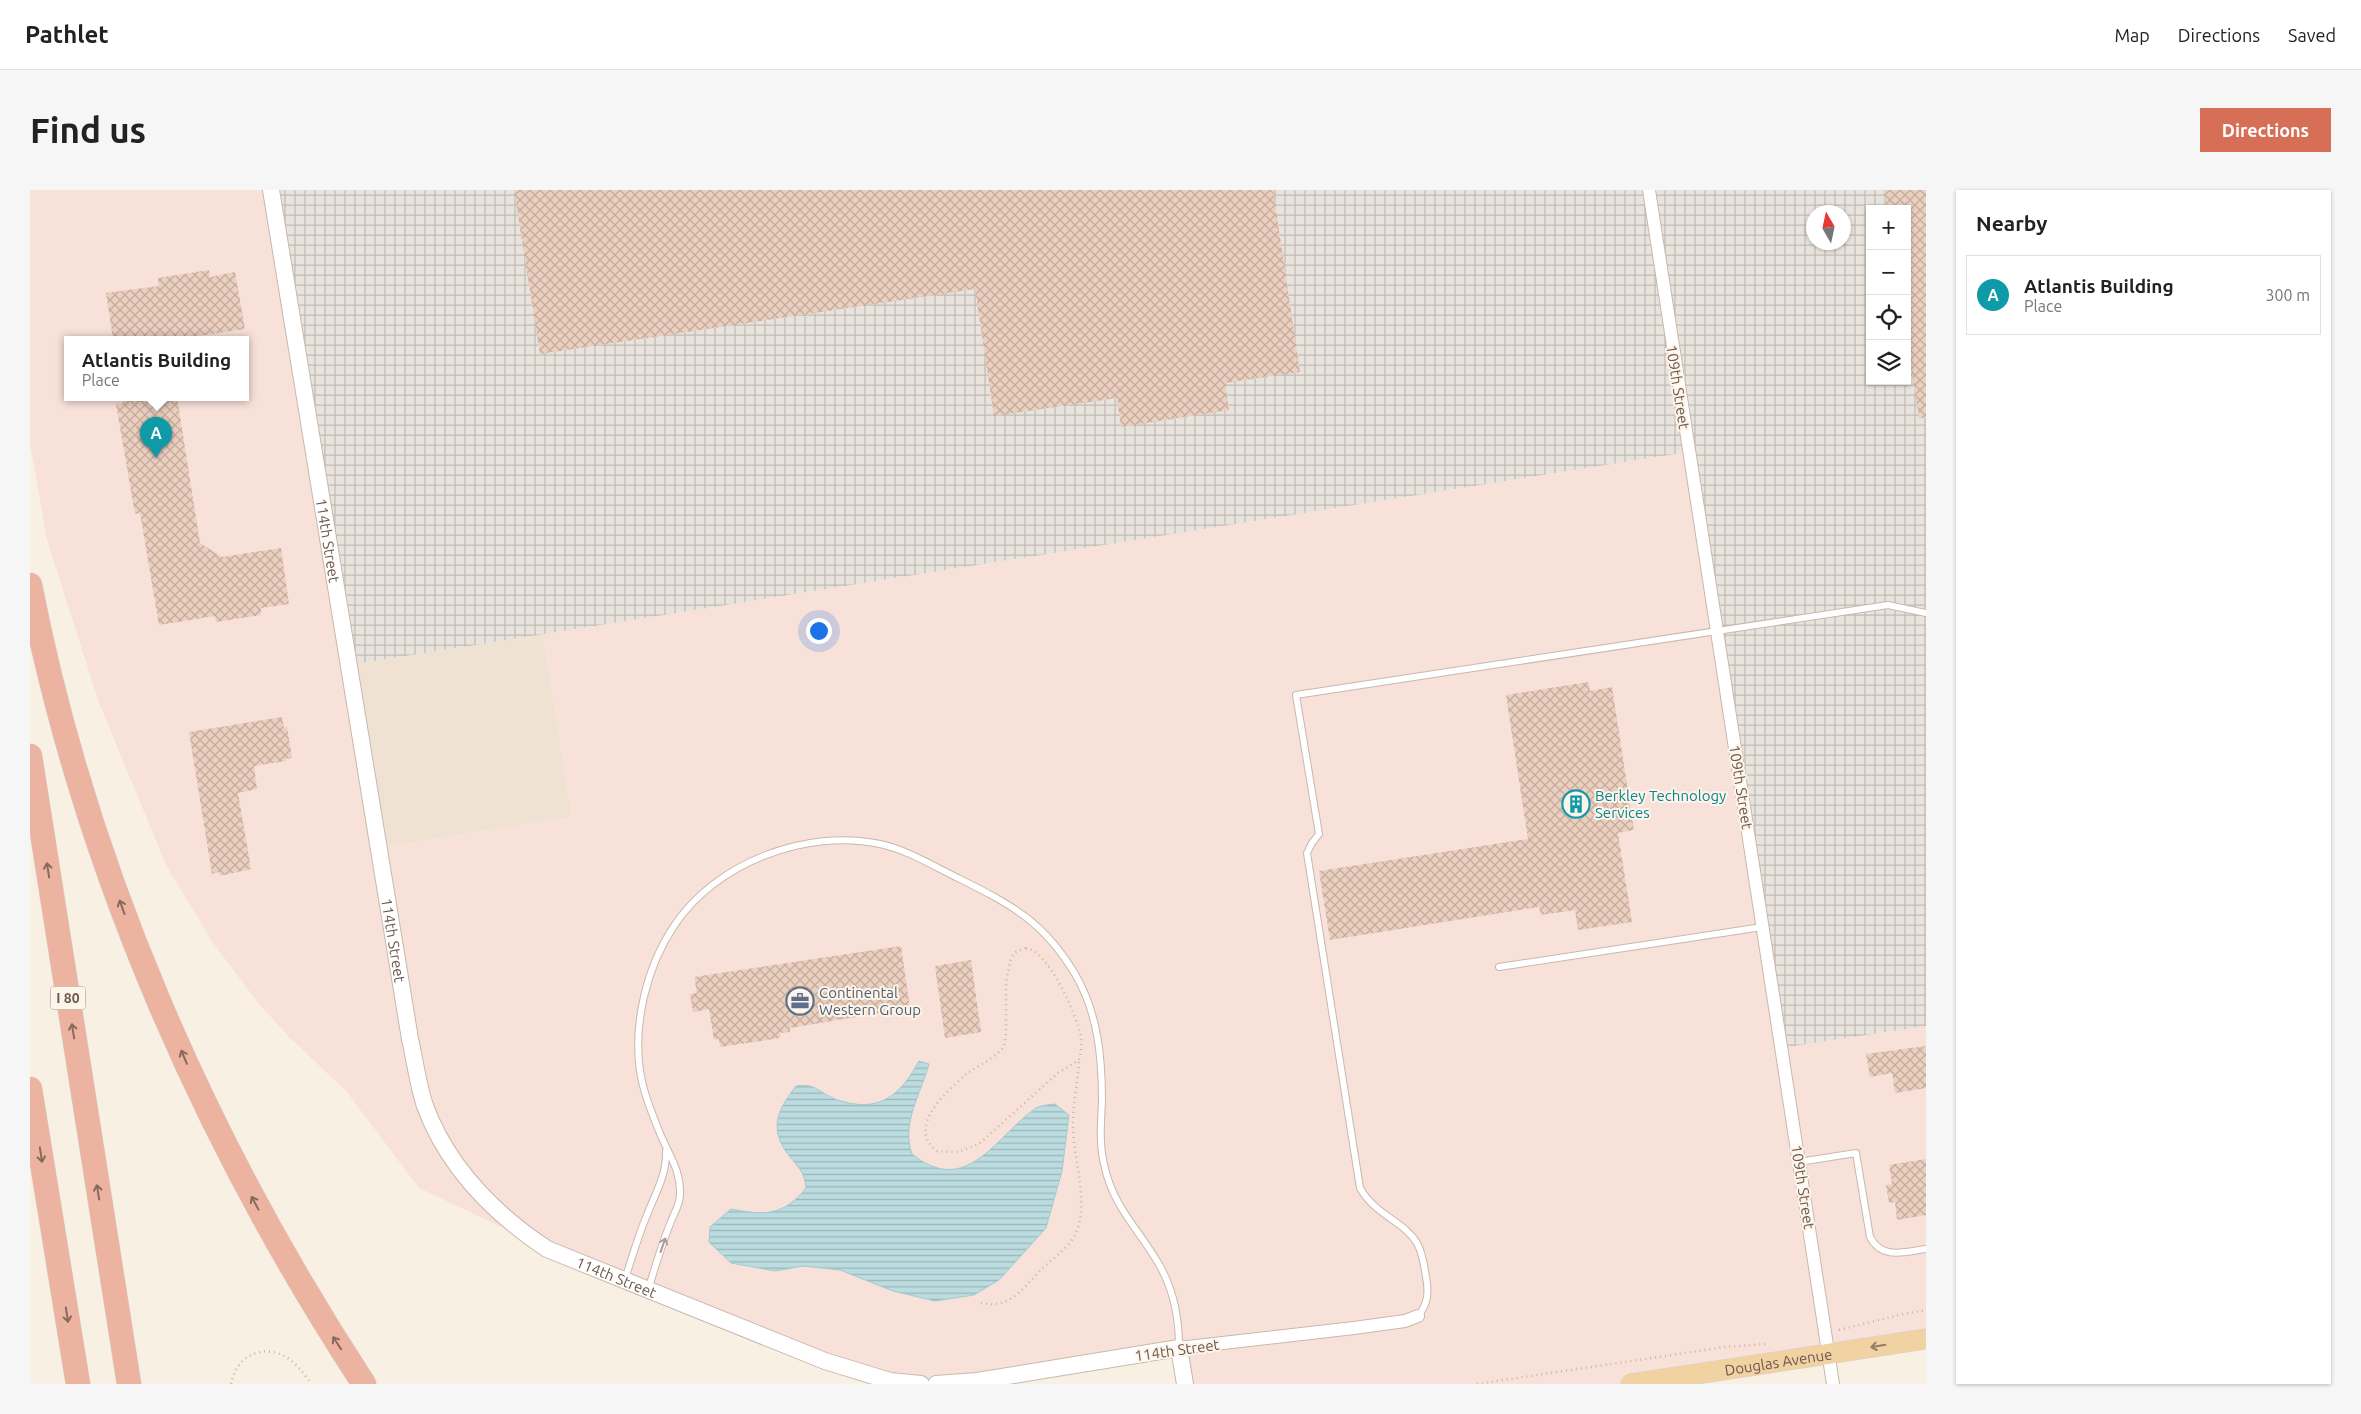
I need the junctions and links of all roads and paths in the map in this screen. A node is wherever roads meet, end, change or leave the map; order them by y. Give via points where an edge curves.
1 (271, 190) edge
2 (1649, 191) edge
3 (30, 585) edge
4 (1926, 614) edge
5 (1716, 631) junction
6 (30, 756) edge
7 (1762, 927) junction
8 (1499, 967) dead end
9 (1079, 1060) junction
10 (30, 1089) edge
11 (666, 1150) junction
12 (1799, 1162) junction
13 (105, 1240) junction
14 (1926, 1249) edge
15 (624, 1282) junction
16 (647, 1291) junction
17 (981, 1303) dead end
18 (1926, 1310) edge
19 (1418, 1316) joint
20 (1825, 1334) junction
21 (1926, 1339) edge
22 (1772, 1344) dead end
23 (1179, 1348) junction
24 (1828, 1354) junction
25 (78, 1384) edge
26 (129, 1384) edge
27 (140, 1384) edge
28 (231, 1384) edge
29 (311, 1384) edge
30 (364, 1384) edge
31 (921, 1384) edge
32 (936, 1384) edge
33 (1185, 1384) edge
34 (1477, 1384) edge
35 (1631, 1384) edge
36 (1833, 1384) edge

1 - 15 street, 114th Street via 410,1038 425,1106 455,1163 481,1197 516,1229 547,1249
2 - 5 street, 109th Street
30 -> 3 highway via 256,1206 204,1105 161,1005 123,911 80,780 40,638
4 - 5 lane via 1888,605
5 - 7 street, 109th Street
5 - 19 lane via 1296,694 1319,834 1307,853 1360,1188 1367,1200 1409,1233 1422,1252 1428,1300
13 -> 6 highway, I 80
7 - 8 lane
7 - 12 street, 109th Street
9 - 9 path via 1080,1036 1076,1019 1060,985 1035,951 1020,949 1011,959 1008,969 1004,1046 989,1062 964,1077 935,1106 925,1127 927,1141 937,1151 943,1152 958,1152 972,1147 1058,1073
9 - 17 path via 1073,1115 1079,1190 1078,1227 1066,1247 1026,1288 1006,1301
10 -> 25 highway
11 - 15 lane via 661,1182
16 -> 11 lane via 680,1199 676,1163
11 - 23 lane via 640,1070 639,1035 644,996 656,962 683,914 725,877 786,848 845,840 882,844 902,851 1009,904 1041,928 1075,974 1094,1019 1102,1061 1100,1137 1104,1166 1128,1221 1162,1269 1179,1324
12 - 14 lane via 1856,1153 1873,1244 1891,1254
12 - 20 street, 109th Street
13 - 26 highway, I 80
13 - 27 highway
15 - 16 street, 114th Street
16 - 31 street, 114th Street via 826,1362 890,1380
18 - 20 path
19 - 23 street, 114th Street via 1405,1321 1354,1328
20 - 24 street, 109th Street
21 -> 24 main road, Douglas Avenue
22 - 34 path via 1717,1348
23 - 32 street, 114th Street via 1022,1374
23 - 33 street
24 - 35 main road, Douglas Avenue
24 - 36 street, 109th Street
28 - 29 path via 238,1366 249,1355 265,1351 281,1354 295,1364

